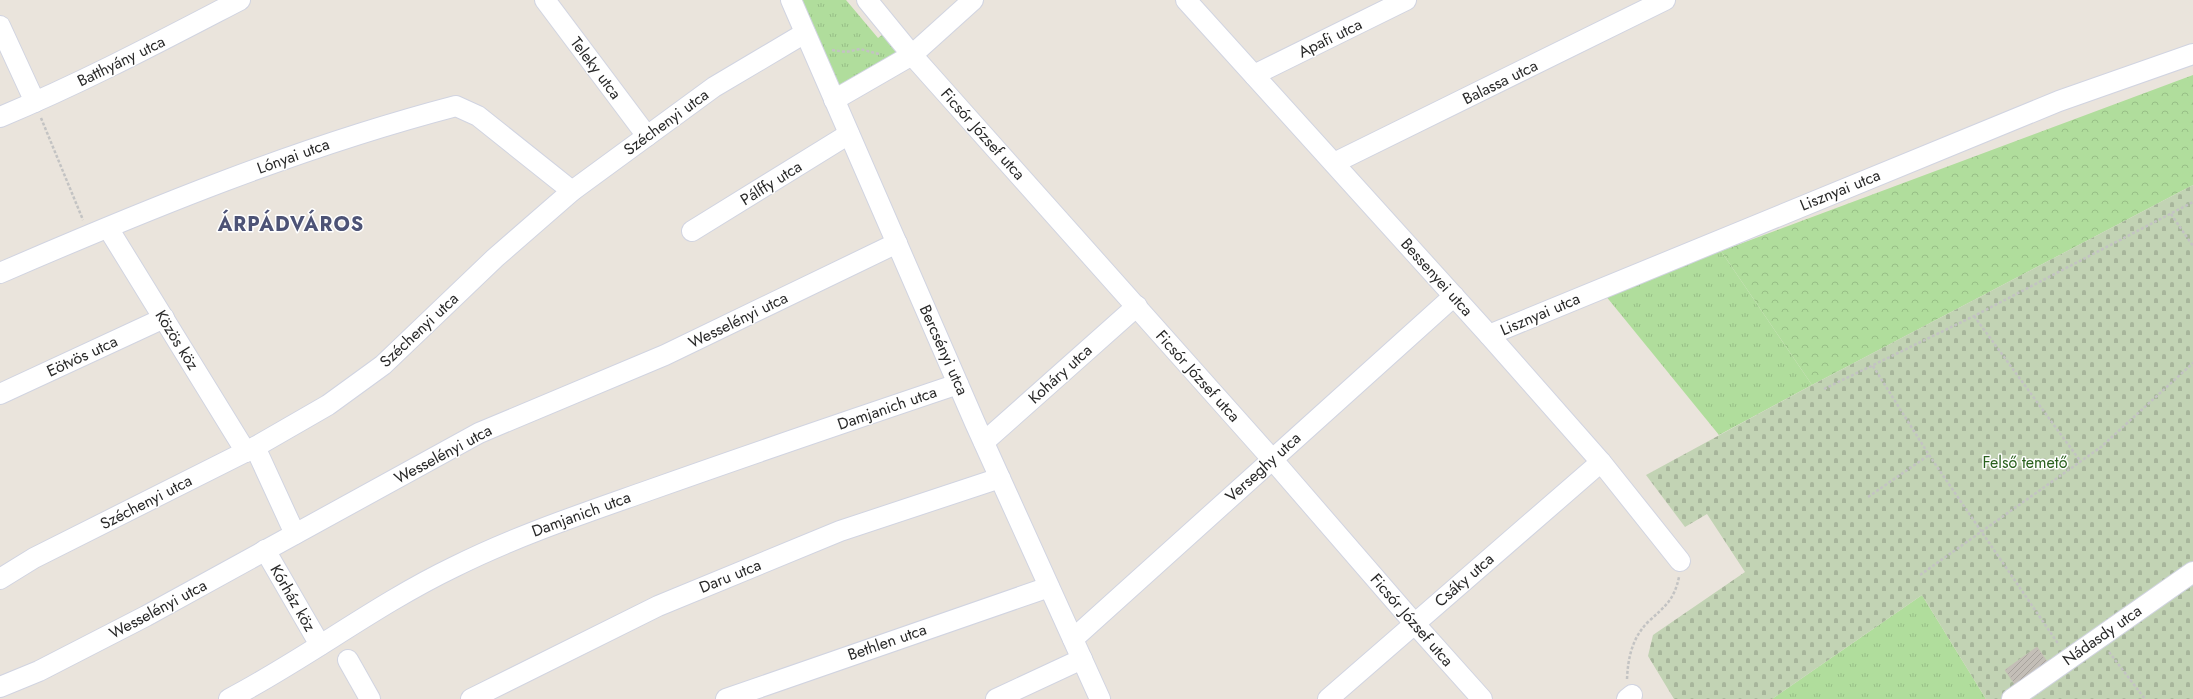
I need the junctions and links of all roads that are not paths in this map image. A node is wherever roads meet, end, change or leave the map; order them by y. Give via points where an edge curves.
1 (240, 0) edge
2 (545, 0) edge
3 (790, 0) edge
4 (867, 0) edge
5 (973, 0) edge
6 (1186, 0) edge
7 (1406, 0) edge
8 (1665, 0) edge
9 (0, 26) edge
10 (805, 34) junction
11 (908, 50) junction
12 (2193, 54) edge
13 (1254, 75) junction
14 (834, 100) junction
15 (35, 102) junction
16 (0, 117) edge
17 (849, 134) junction
18 (647, 136) junction
19 (1334, 163) junction
20 (572, 191) junction
21 (108, 228) junction
22 (692, 231) dead end
23 (897, 243) junction
24 (0, 272) edge
25 (1454, 296) junction
26 (1137, 306) junction
27 (164, 318) junction
28 (1489, 335) junction
29 (958, 384) junction
30 (0, 394) edge
31 (984, 442) junction
32 (250, 449) junction
33 (1272, 459) junction
34 (1600, 462) junction
35 (1000, 478) junction
36 (295, 534) junction
37 (265, 550) junction
38 (1680, 561) road end
39 (2193, 572) edge
40 (0, 579) edge
41 (1049, 587) junction
42 (1414, 624) junction
43 (1073, 639) junction
44 (320, 645) junction
45 (1082, 659) junction
46 (348, 660) dead end
47 (0, 687) edge
48 (230, 699) edge
49 (370, 699) edge
50 (471, 699) edge
51 (726, 699) edge
52 (996, 699) edge
53 (1100, 699) edge
54 (1328, 699) edge
55 (1482, 699) edge
56 (2012, 699) edge

1 - 15 street, Batthyány utca
2 - 18 street, Teleky utca
3 - 10 street, Bercsényi utca
4 - 11 street
5 - 11 street
6 - 13 street, Bessenyei utca
7 - 13 street, Apafi utca
8 - 19 street, Balassa utca
9 - 15 street
10 - 14 street, Bercsényi utca
10 - 18 street, Széchenyi utca via 714,86
11 - 14 street
11 - 26 street, Ficsór József utca
12 - 28 street, Lisznyai utca via 2059,101
13 - 19 street, Bessenyei utca
14 - 17 street, Bercsényi utca
15 - 16 street, Batthyány utca
17 - 22 street, Pálffy utca
17 - 23 street, Bercsényi utca
18 - 20 street, Széchenyi utca
19 - 25 street, Bessenyei utca
20 - 21 street, Lónyai utca via 478,116 456,106 328,143
20 - 32 street, Széchenyi utca via 495,258 383,365 328,405
21 - 24 street, Lónyai utca
21 - 27 street, Közös köz
23 - 29 street, Bercsényi utca
23 - 36 street, Wesselényi utca via 665,355 479,433
25 - 28 street, Bessenyei utca
25 - 33 street, Verseghy utca
26 - 31 street, Koháry utca
26 - 33 street, Ficsór József utca
27 - 30 street, Eötvös utca
27 - 32 street, Közös köz
28 - 34 street, Bessenyei utca
29 - 31 street, Bercsényi utca
29 - 44 street, Damjanich utca via 525,535 452,567 370,613
31 - 35 street, Bercsényi utca
32 - 36 street
32 - 40 street, Széchenyi utca via 41,555
33 - 42 street, Ficsór József utca
33 - 43 street, Verseghy utca
34 - 38 street, Bessenyei utca
34 - 42 street, Csáky utca
35 - 41 street, Bercsényi utca
35 - 50 street, Daru utca via 840,531 658,606
36 - 37 street, Wesselényi utca
37 - 44 street, Kórház köz
37 - 47 street, Wesselényi utca via 132,624 39,671
39 - 56 street, Nádasdy utca
41 - 43 street, Bercsényi utca
41 - 51 street, Bethlen utca
42 - 54 street, Csáky utca
42 - 55 street, Ficsór József utca
43 - 45 street, Bercsényi utca
44 - 48 street, Damjanich utca via 271,677
45 - 52 street
45 - 53 street, Bercsényi utca
46 - 49 street

